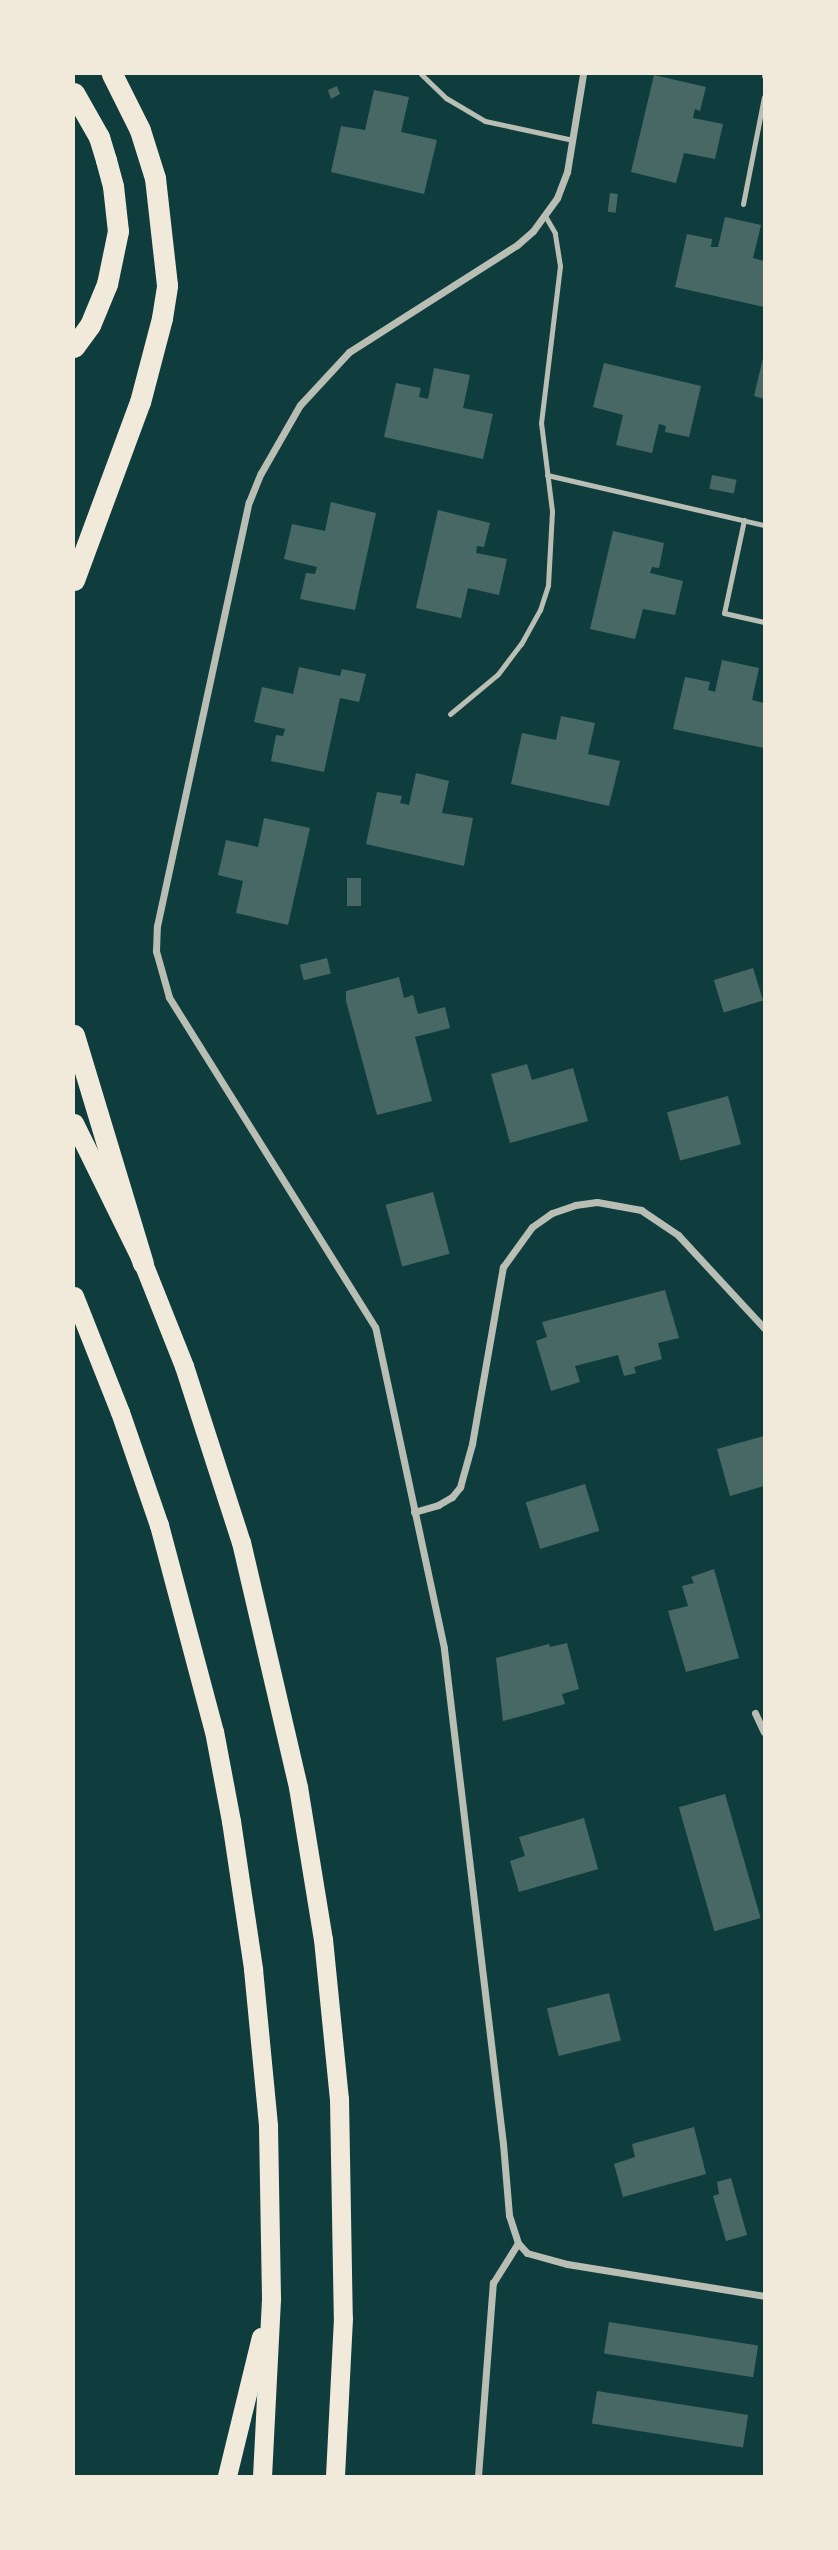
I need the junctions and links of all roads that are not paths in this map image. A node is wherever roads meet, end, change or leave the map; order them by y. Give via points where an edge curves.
1 (112, 74) edge
2 (421, 74) edge
3 (583, 74) edge
4 (74, 93) edge
5 (765, 97) edge
6 (573, 139) junction
7 (743, 204) dead end
8 (545, 216) junction
9 (74, 347) edge
10 (547, 475) junction
11 (744, 520) junction
12 (765, 525) edge
13 (74, 580) edge
14 (765, 622) edge
15 (450, 714) dead end
16 (74, 1035) edge
17 (74, 1122) edge
18 (142, 1263) junction
19 (74, 1296) edge
20 (765, 1328) edge
21 (414, 1512) junction
22 (755, 1713) dead end
23 (765, 1732) edge
24 (518, 2243) junction
25 (765, 2297) edge
26 (271, 2299) junction
27 (341, 2399) junction
28 (227, 2476) edge
29 (262, 2476) edge
30 (335, 2476) edge
31 (342, 2476) edge
32 (478, 2476) edge

1 - 13 highway via 140,130 155,178 167,285 140,402
2 - 6 lane via 446,98 485,121
3 - 6 street
4 - 9 highway via 99,137 113,186 118,231 107,284 90,325
5 - 7 lane
6 - 8 street via 567,172
8 - 10 lane via 555,233 559,266 541,423
8 - 21 street via 517,245 349,352 314,388 274,445 249,502 157,926 156,951 169,997 375,1327
10 - 11 lane
10 - 15 lane via 552,558 540,610 498,674
11 - 12 lane
11 - 14 lane via 724,613
16 - 18 highway
17 - 18 highway
18 - 27 highway via 184,1366 241,1542 280,1704 312,1868 339,2099
19 - 26 highway via 152,1503 190,1632 232,1821 262,2049
20 - 21 street via 678,1235 641,1210 597,1202 552,1213 532,1227 503,1267 472,1444 460,1487 438,1505
21 - 24 street via 444,1648 509,2215
22 - 23 street
24 - 25 street via 527,2253 556,2261
24 - 32 street via 493,2283
26 - 28 highway
26 - 29 highway
27 - 30 highway
27 - 31 highway

